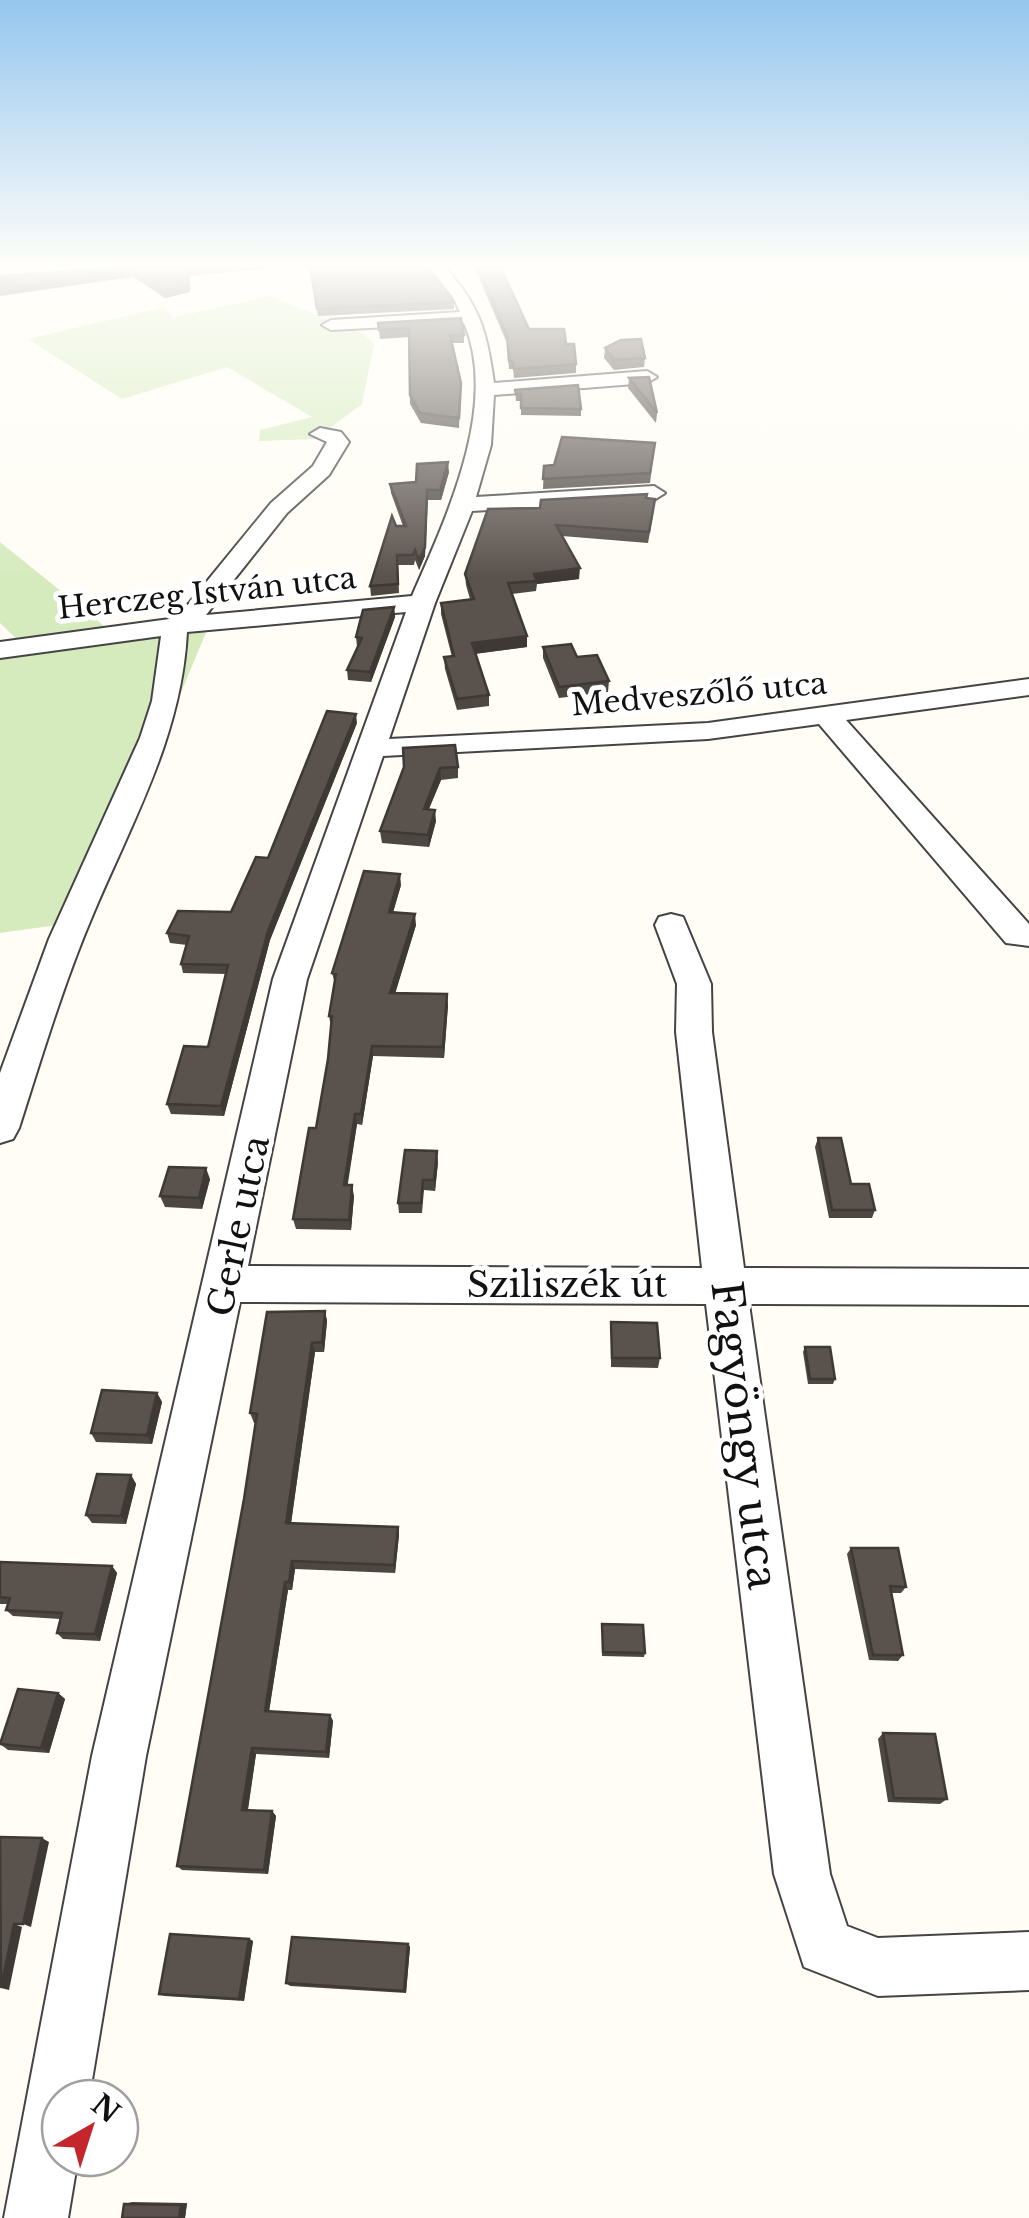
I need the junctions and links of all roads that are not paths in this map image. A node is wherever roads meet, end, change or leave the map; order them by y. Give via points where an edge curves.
1 (482, 370) edge
2 (647, 378) edge
3 (485, 390) junction
4 (320, 434) dead end
5 (654, 493) dead end
6 (463, 505) junction
7 (422, 603) junction
8 (180, 626) junction
9 (0, 650) edge
10 (1029, 687) edge
11 (828, 716) junction
12 (372, 748) junction
13 (672, 924) dead end
14 (1029, 935) edge
15 (0, 1128) edge
16 (226, 1284) junction
17 (724, 1284) junction
18 (1029, 1287) edge
19 (1029, 1961) edge
20 (36, 2218) edge

1 - 3 street, Gerle utca
2 - 3 street
3 - 6 street, Gerle utca via 480,445
4 - 8 street via 338,442 321,470 279,508
5 - 6 street
6 - 7 street, Gerle utca
7 - 8 street, Herczeg István utca
7 - 12 street, Gerle utca
8 - 9 street, Herczeg István utca
8 - 15 street via 172,686 75,917
10 - 11 street, Medveszőlő utca
11 - 12 street, Medveszőlő utca via 708,731
11 - 14 street via 1018,935
12 - 16 street, Gerle utca via 290,979
13 - 17 street, Fagyöngy utca via 694,984
16 - 17 street, Sziliszék út
16 - 20 street, Gerle utca via 118,1756
17 - 18 street, Sziliszék út
17 - 19 street, Fagyöngy utca via 802,1874 825,1946 878,1968

